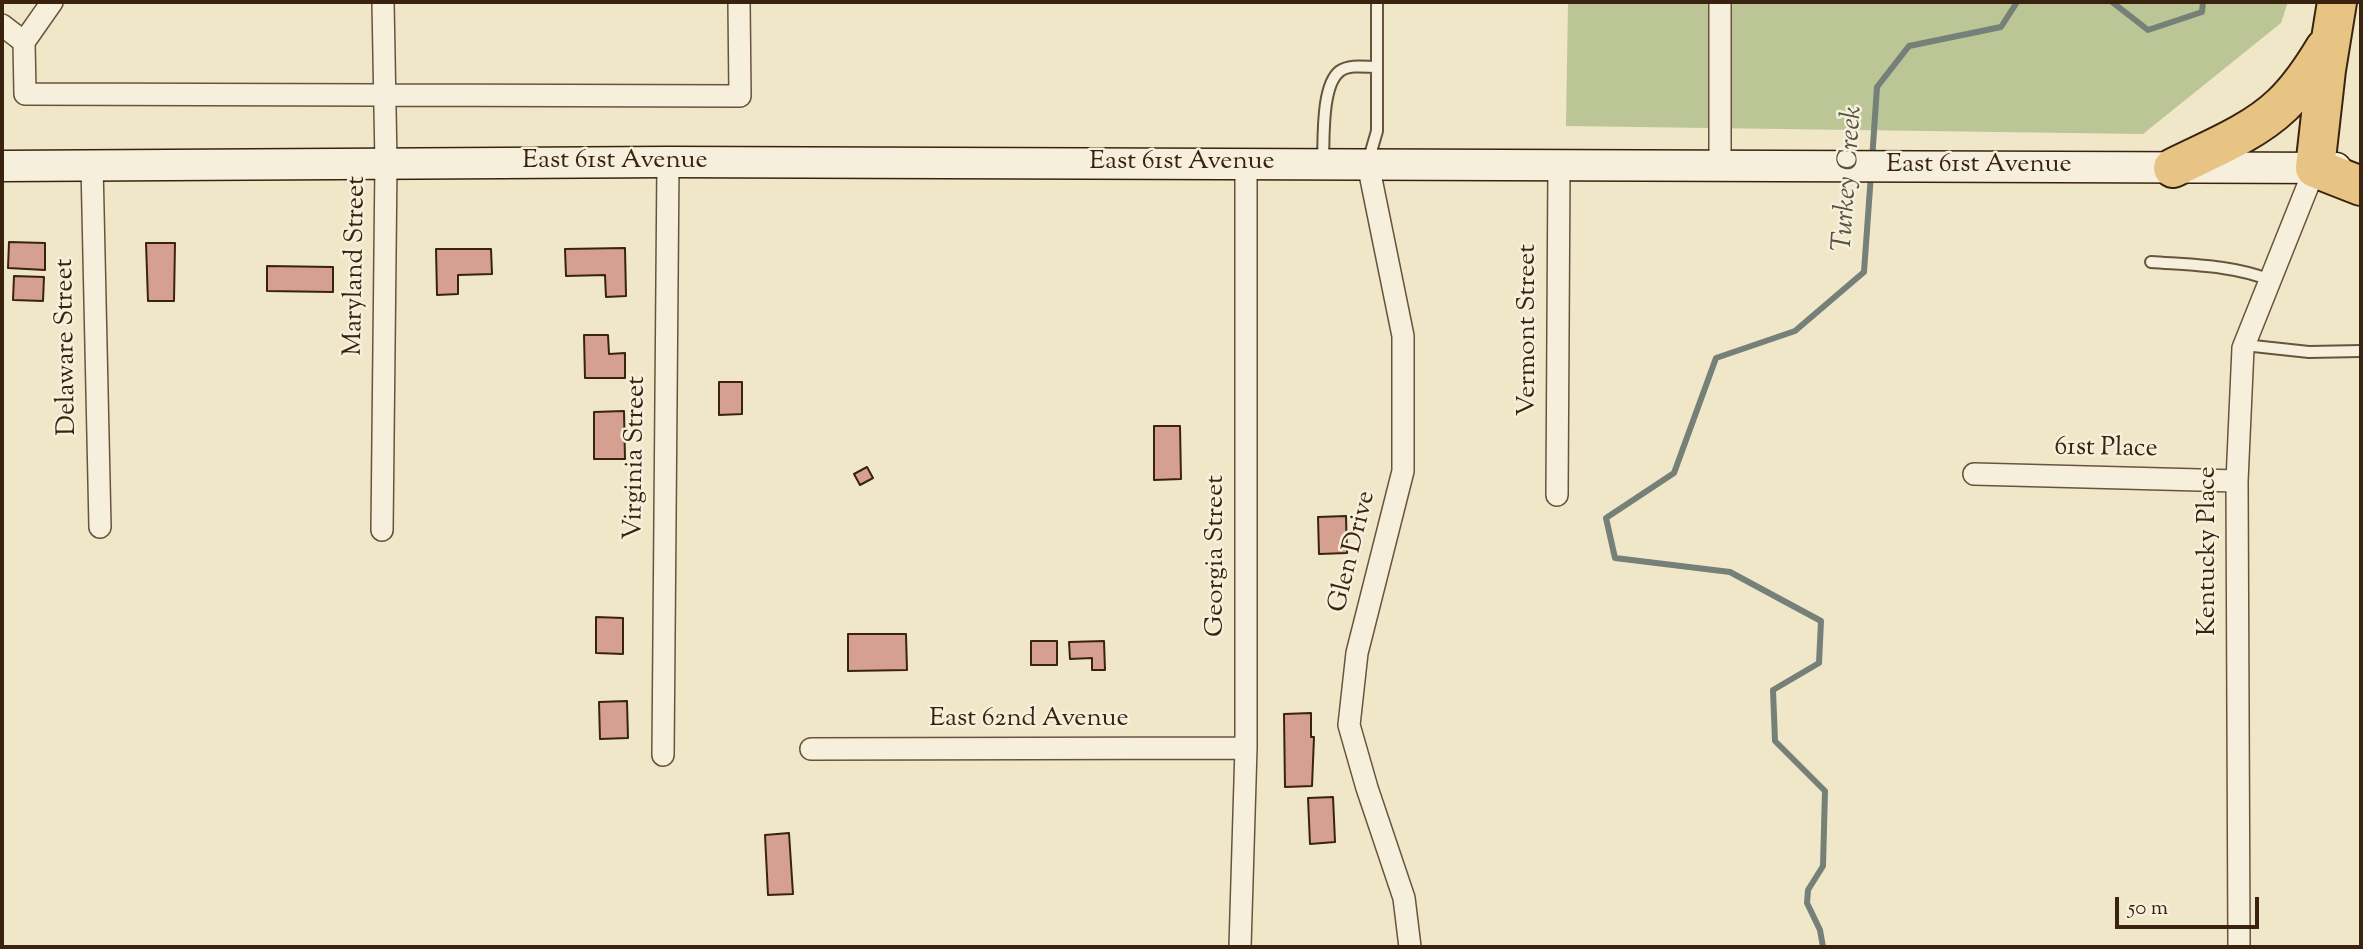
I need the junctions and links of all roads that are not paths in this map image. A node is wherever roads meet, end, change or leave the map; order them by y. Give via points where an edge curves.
1 (52, 2) edge
2 (383, 2) edge
3 (738, 2) edge
4 (1377, 2) edge
5 (1720, 2) edge
6 (2337, 2) edge
7 (2, 25) edge
8 (2330, 40) junction
9 (24, 42) junction
10 (1377, 67) junction
11 (385, 96) junction
12 (668, 162) junction
13 (386, 163) junction
14 (1246, 164) junction
15 (1323, 164) junction
16 (1368, 164) junction
17 (92, 165) junction
18 (1559, 165) junction
19 (2, 166) edge
20 (1720, 166) junction
21 (2361, 167) edge
22 (2173, 168) junction
23 (2315, 168) junction
24 (2361, 186) edge
25 (2151, 262) dead end
26 (2270, 280) junction
27 (2244, 345) junction
28 (2361, 351) edge
29 (1974, 474) dead end
30 (2237, 481) junction
31 (1557, 495) dead end
32 (100, 527) dead end
33 (382, 530) dead end
34 (1247, 748) junction
35 (811, 749) dead end
36 (663, 755) dead end
37 (1240, 947) edge
38 (1410, 947) edge
39 (2239, 947) edge

1 - 9 street
2 - 11 street, Maryland Street
3 - 11 street via 740,96
4 - 10 lane
5 - 20 street
6 - 8 highway
7 - 9 street
8 - 22 highway via 2308,76 2281,106
8 - 23 highway
9 - 11 street via 24,94
10 - 15 lane via 1354,66 1332,79
10 - 16 lane via 1377,131
11 - 13 street, Maryland Street
12 - 13 main road, East 61st Avenue
12 - 14 main road, East 61st Avenue
12 - 36 street, Virginia Street
13 - 17 main road, East 61st Avenue
13 - 33 street, Maryland Street
14 - 15 main road, East 61st Avenue
14 - 34 street, Georgia Street
15 - 16 main road, East 61st Avenue
16 - 18 main road, East 61st Avenue
16 - 38 street, Glen Drive via 1403,336 1403,471 1357,653 1349,725 1404,898
17 - 19 main road, East 61st Avenue
17 - 32 street, Delaware Street
18 - 20 main road, East 61st Avenue
18 - 31 street, Vermont Street
20 - 22 main road, East 61st Avenue
21 - 23 main road, East 61st Avenue
22 - 23 main road, East 61st Avenue
23 - 24 highway
23 - 26 street, Kentucky Place
25 - 26 lane via 2231,269
26 - 27 street, Kentucky Place
27 - 28 lane via 2309,352
27 - 30 street, Kentucky Place
29 - 30 street, 61st Place
30 - 39 street, Kentucky Place
34 - 35 street, East 62nd Avenue
34 - 37 street, Georgia Street

